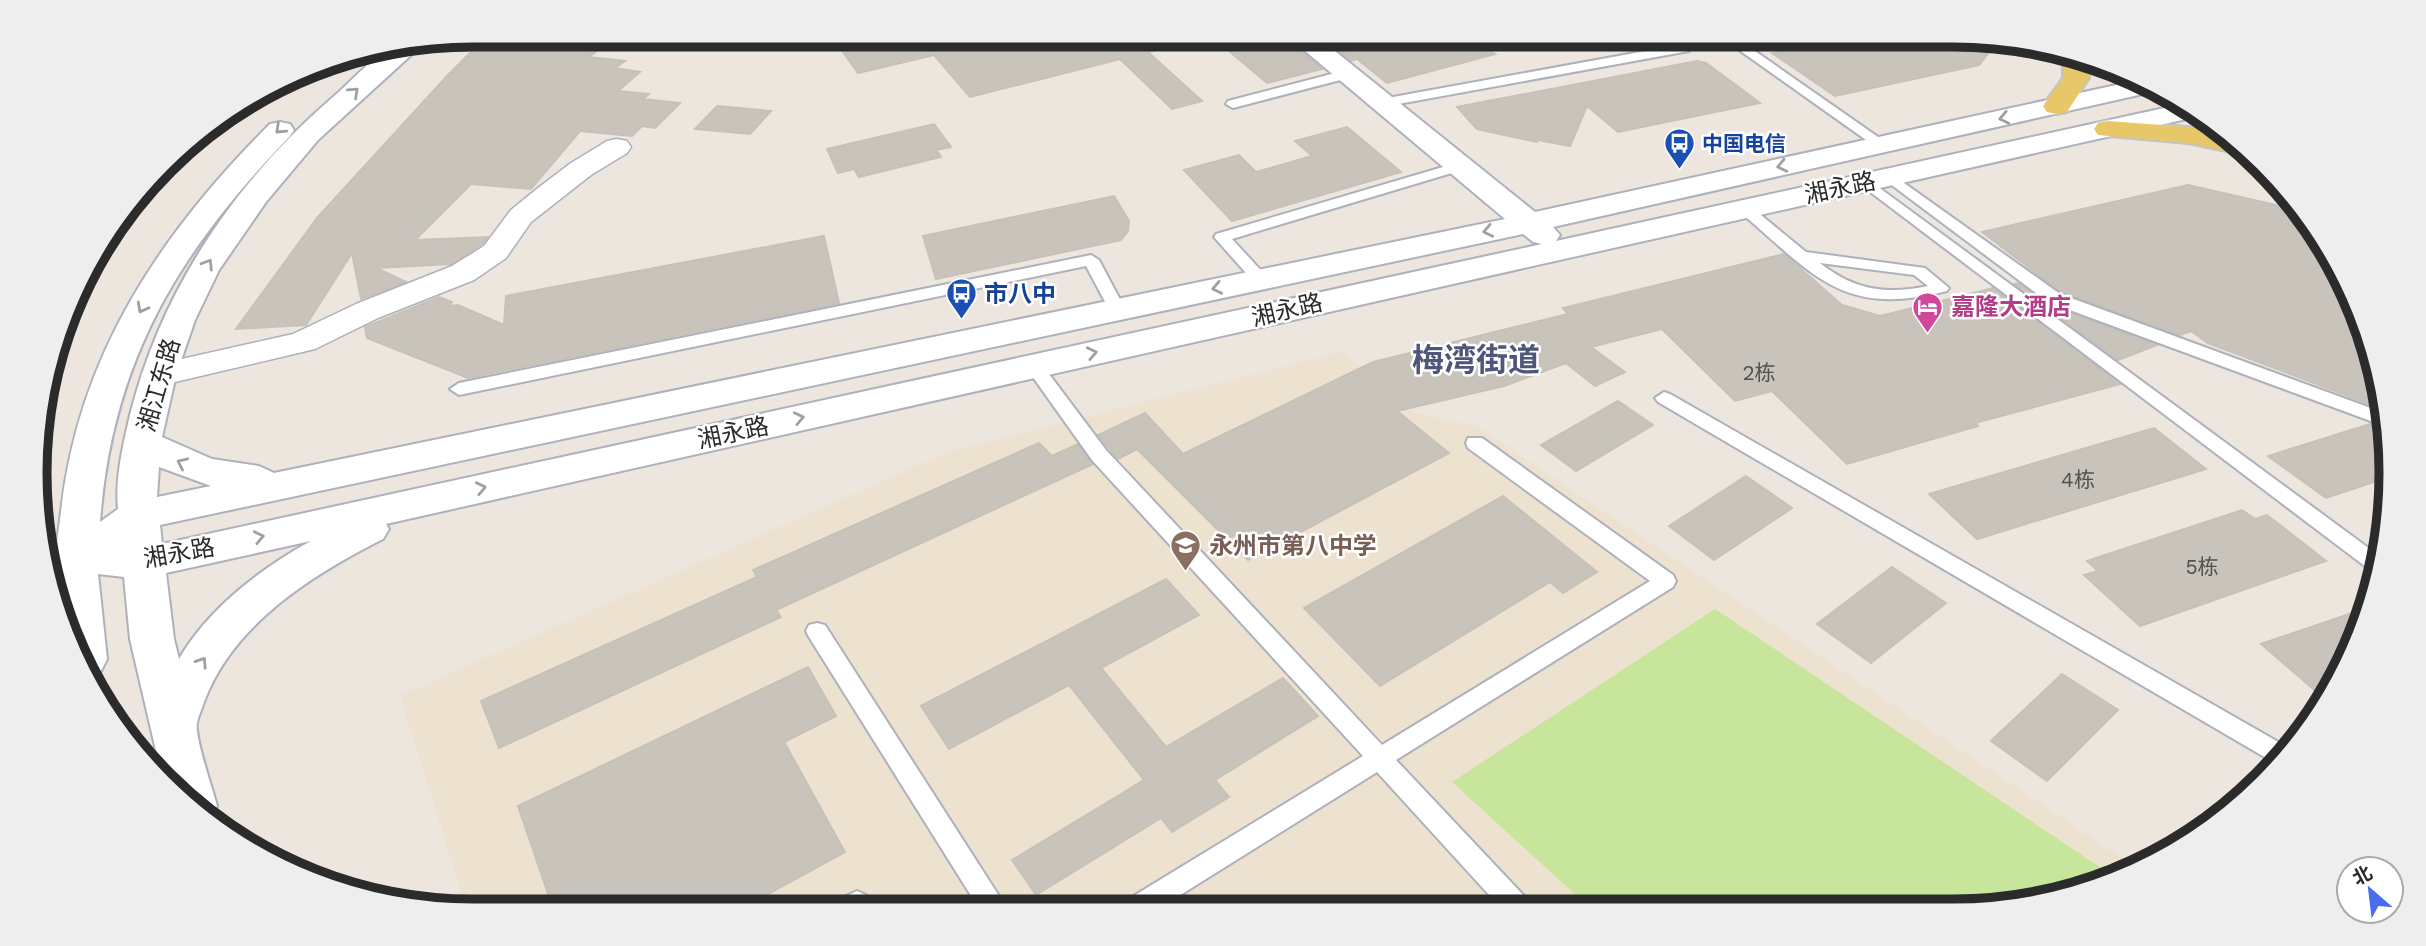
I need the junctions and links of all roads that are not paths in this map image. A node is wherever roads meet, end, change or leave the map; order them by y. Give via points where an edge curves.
1 (1314, 47) edge
2 (1741, 47) edge
3 (1684, 48) dead end
4 (399, 54) edge
5 (355, 64) edge
6 (2076, 66) edge
7 (1347, 74) junction
8 (2137, 89) edge
9 (1382, 103) junction
10 (1233, 104) dead end
11 (2057, 106) junction
12 (2181, 113) edge
13 (2108, 129) junction
14 (2219, 141) edge
15 (1881, 144) junction
16 (617, 147) dead end
17 (1460, 166) junction
18 (1878, 180) junction
19 (1745, 209) junction
20 (1530, 223) junction
21 (1562, 250) junction
22 (1801, 256) junction
23 (1261, 279) junction
24 (1117, 309) junction
25 (1034, 366) junction
26 (158, 375) junction
27 (459, 389) dead end
28 (1664, 398) dead end
29 (2375, 417) edge
30 (142, 442) junction
31 (1475, 443) dead end
32 (296, 482) junction
33 (431, 499) junction
34 (139, 515) junction
35 (77, 557) junction
36 (2370, 560) edge
37 (144, 563) junction
38 (817, 631) dead end
39 (84, 645) edge
40 (173, 724) junction
41 (2275, 752) edge
42 (1379, 758) junction
43 (189, 790) edge
44 (988, 899) edge
45 (1152, 899) edge
46 (1510, 899) edge

1 - 7 main road
2 - 15 lane
3 - 9 lane
26 -> 4 main road, 湘江东路 via 178,320 204,270 248,205 309,134
5 -> 35 main road, 湘江东路 via 265,144 200,217 163,268 107,385 82,491
6 - 11 main road via 2076,78
7 - 9 main road
7 - 10 lane
8 - 11 main road, 湘永路
9 - 17 main road
11 -> 15 main road, 湘永路
12 - 13 main road, 湘永路
13 - 14 main road
13 - 18 main road, 湘永路
15 -> 20 main road, 湘永路
16 - 26 street via 580,169 521,216 495,252 463,273 303,342
17 - 20 main road
17 - 23 lane via 1222,237
18 - 19 main road, 湘永路
18 - 29 lane via 2054,298
18 - 36 lane
19 - 21 main road, 湘永路
19 - 22 lane
20 - 21 main road
20 -> 23 main road, 湘永路
25 -> 21 main road, 湘永路
22 - 22 lane via 1919,271 1941,288 1889,298 1863,294 1845,288
23 -> 24 main road, 湘永路
24 - 27 lane via 1091,260
24 - 32 main road, 湘永路
33 -> 25 main road, 湘永路
25 - 42 lane via 1099,455
26 - 30 main road, 湘江东路
28 - 41 lane
32 -> 30 main road via 232,479 186,466
30 - 34 main road, 湘江东路
31 - 42 lane via 1666,581
32 - 34 main road, 湘永路
37 -> 33 main road, 湘永路
40 -> 33 main road via 200,662 256,597 324,550
34 - 35 main road, 湘永路
34 - 37 main road, 湘江东路
35 - 37 main road, 湘永路
35 - 39 main road, 湘江东路
37 - 40 main road, 湘江东路 via 152,639
38 - 44 lane
40 - 43 main road, 湘江东路
42 - 45 lane
42 - 46 lane

